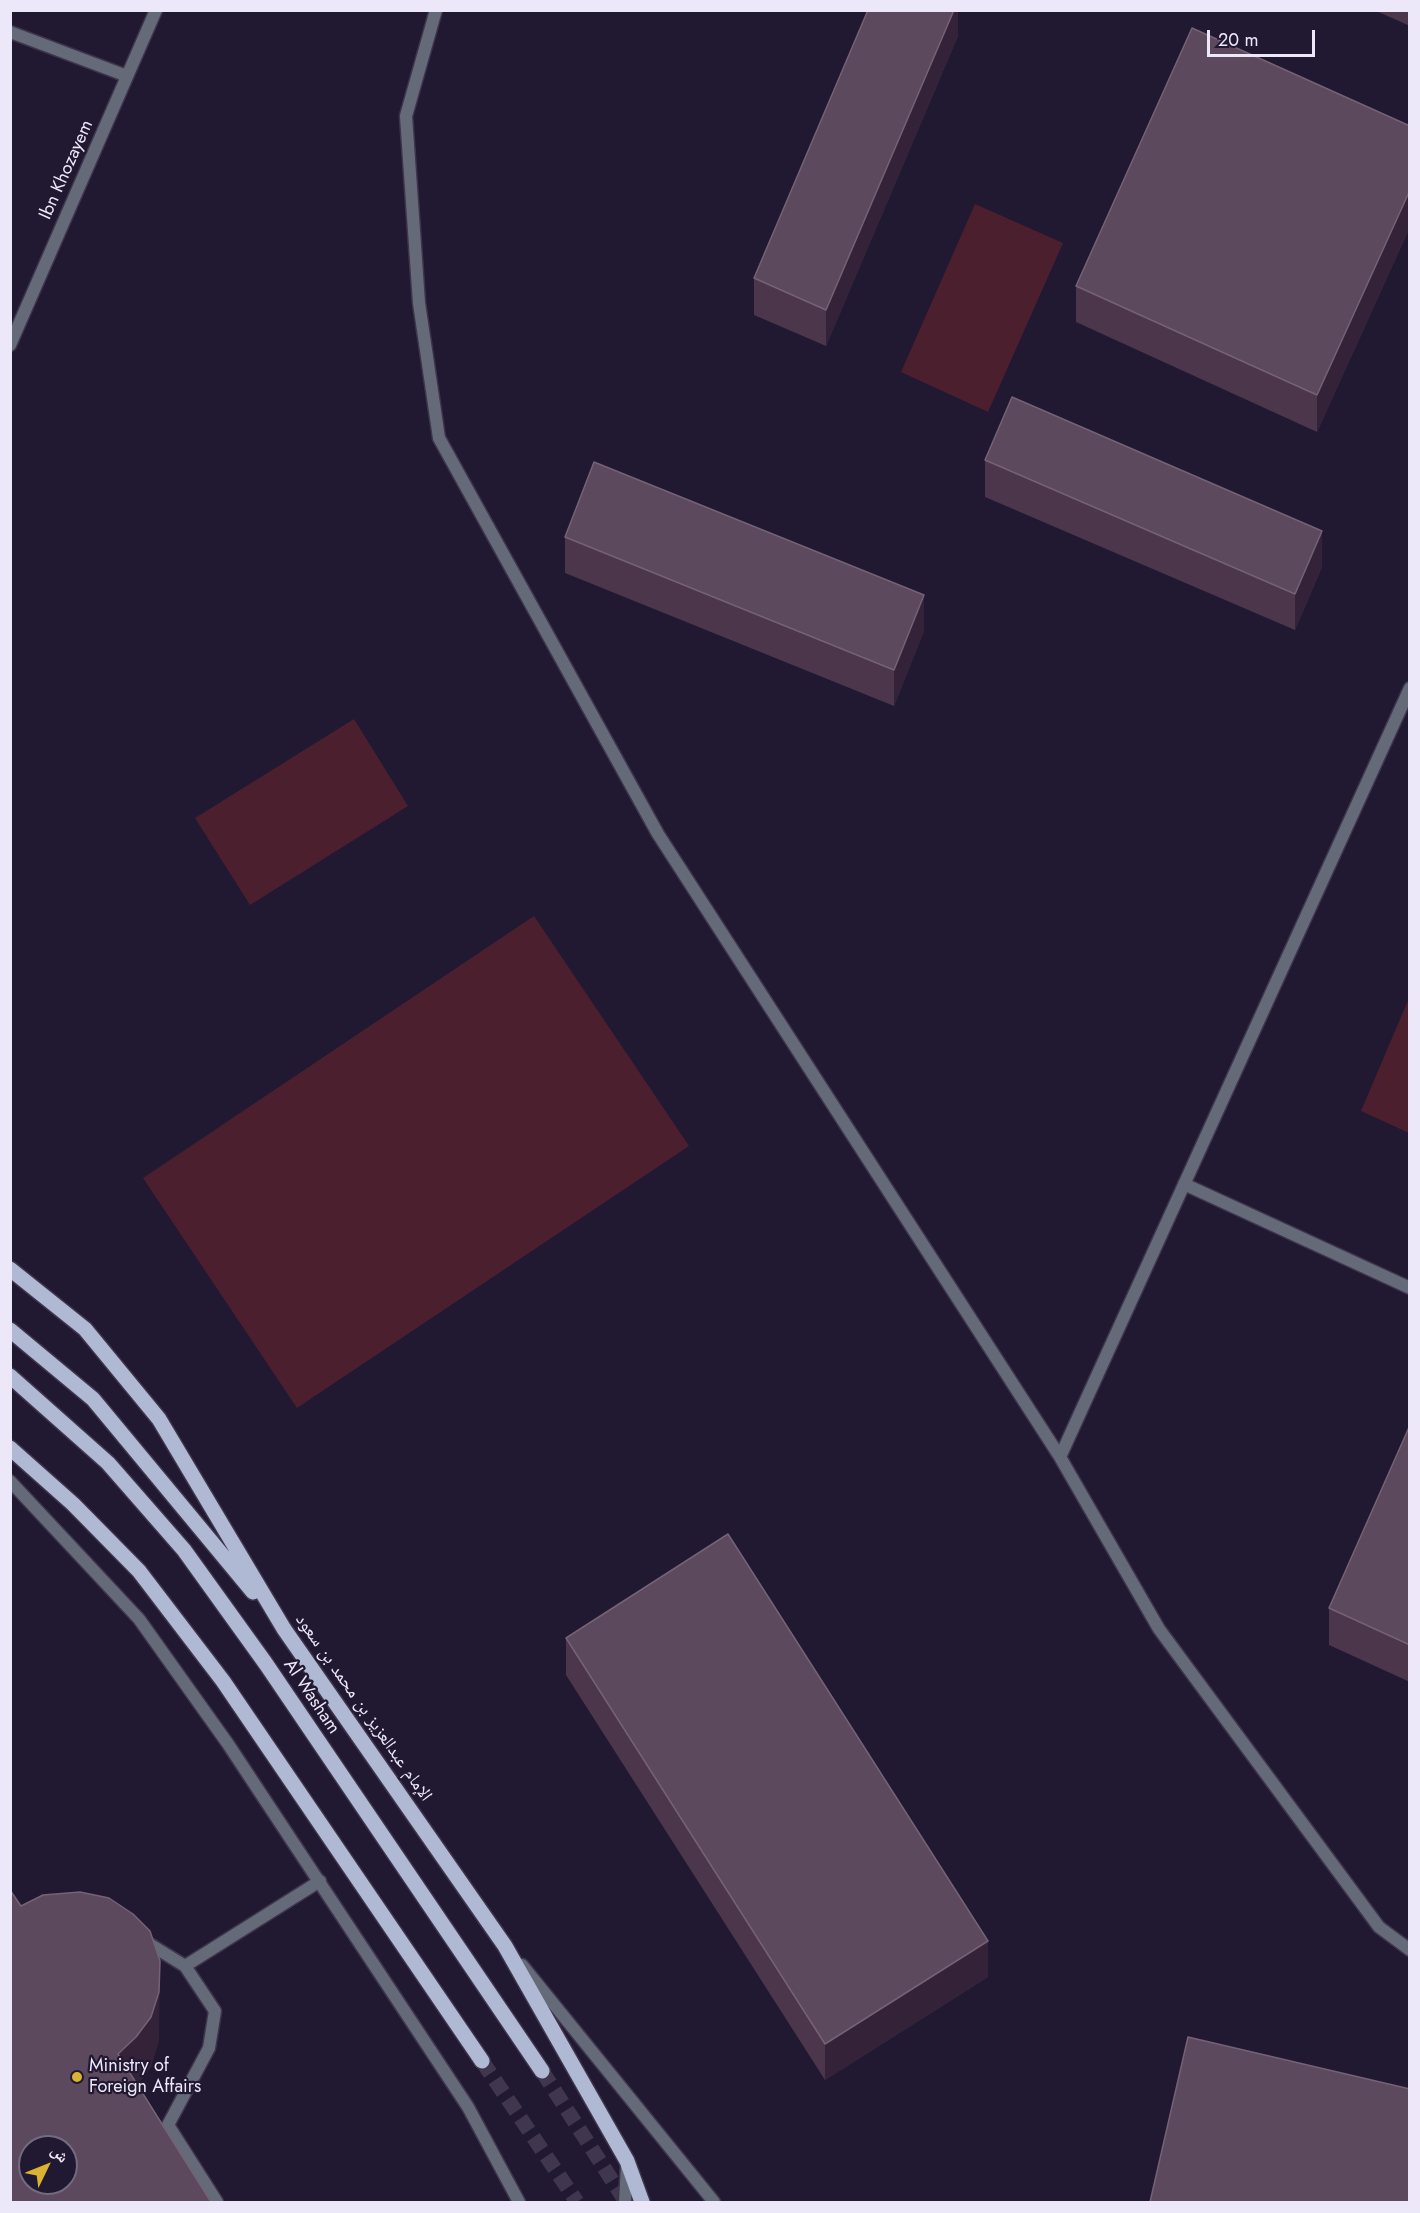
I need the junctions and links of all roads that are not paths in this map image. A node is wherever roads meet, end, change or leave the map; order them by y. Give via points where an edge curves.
1 (156, 10) edge
2 (436, 10) edge
3 (10, 32) edge
4 (127, 76) junction
5 (10, 345) edge
6 (1410, 688) edge
7 (1184, 1184) junction
8 (10, 1269) edge
9 (1410, 1288) edge
10 (10, 1330) edge
11 (10, 1376) edge
12 (10, 1448) edge
13 (1060, 1457) junction
14 (10, 1481) edge
15 (284, 1629) junction
16 (320, 1881) junction
17 (494, 1930) junction
18 (132, 1933) edge
19 (1410, 1950) edge
20 (185, 1966) junction
21 (482, 2061) tunnel mouth
22 (542, 2071) tunnel mouth
23 (627, 2161) junction
24 (217, 2202) edge
25 (519, 2202) edge
26 (625, 2202) edge
27 (642, 2202) edge
28 (714, 2202) edge

1 - 4 street, Ibn Khozayem
2 - 13 street via 406,116 419,303 440,438 658,834
3 - 4 street
4 - 5 street, Ibn Khozayem
6 - 7 street
7 - 9 street
7 - 13 street
8 - 15 main road, الإمام عبدالعزيز بن محمد بن سعود via 85,1329 159,1419
10 - 15 main road via 93,1399
11 - 22 main road, Al Washam via 108,1463 184,1550 266,1664
12 - 21 main road via 73,1504 146,1580 223,1681
13 - 19 street via 1159,1629 1379,1927
14 - 16 street via 139,1619
15 - 17 main road, الإمام عبدالعزيز بن محمد بن سعود
16 - 20 street
16 - 25 street via 468,2107
17 - 23 main road, الإمام عبدالعزيز بن محمد بن سعود
17 - 28 street
18 - 20 street
20 - 24 street via 215,2012 209,2048 168,2125
23 - 26 street
23 - 27 main road, الإمام عبدالعزيز بن محمد بن سعود

